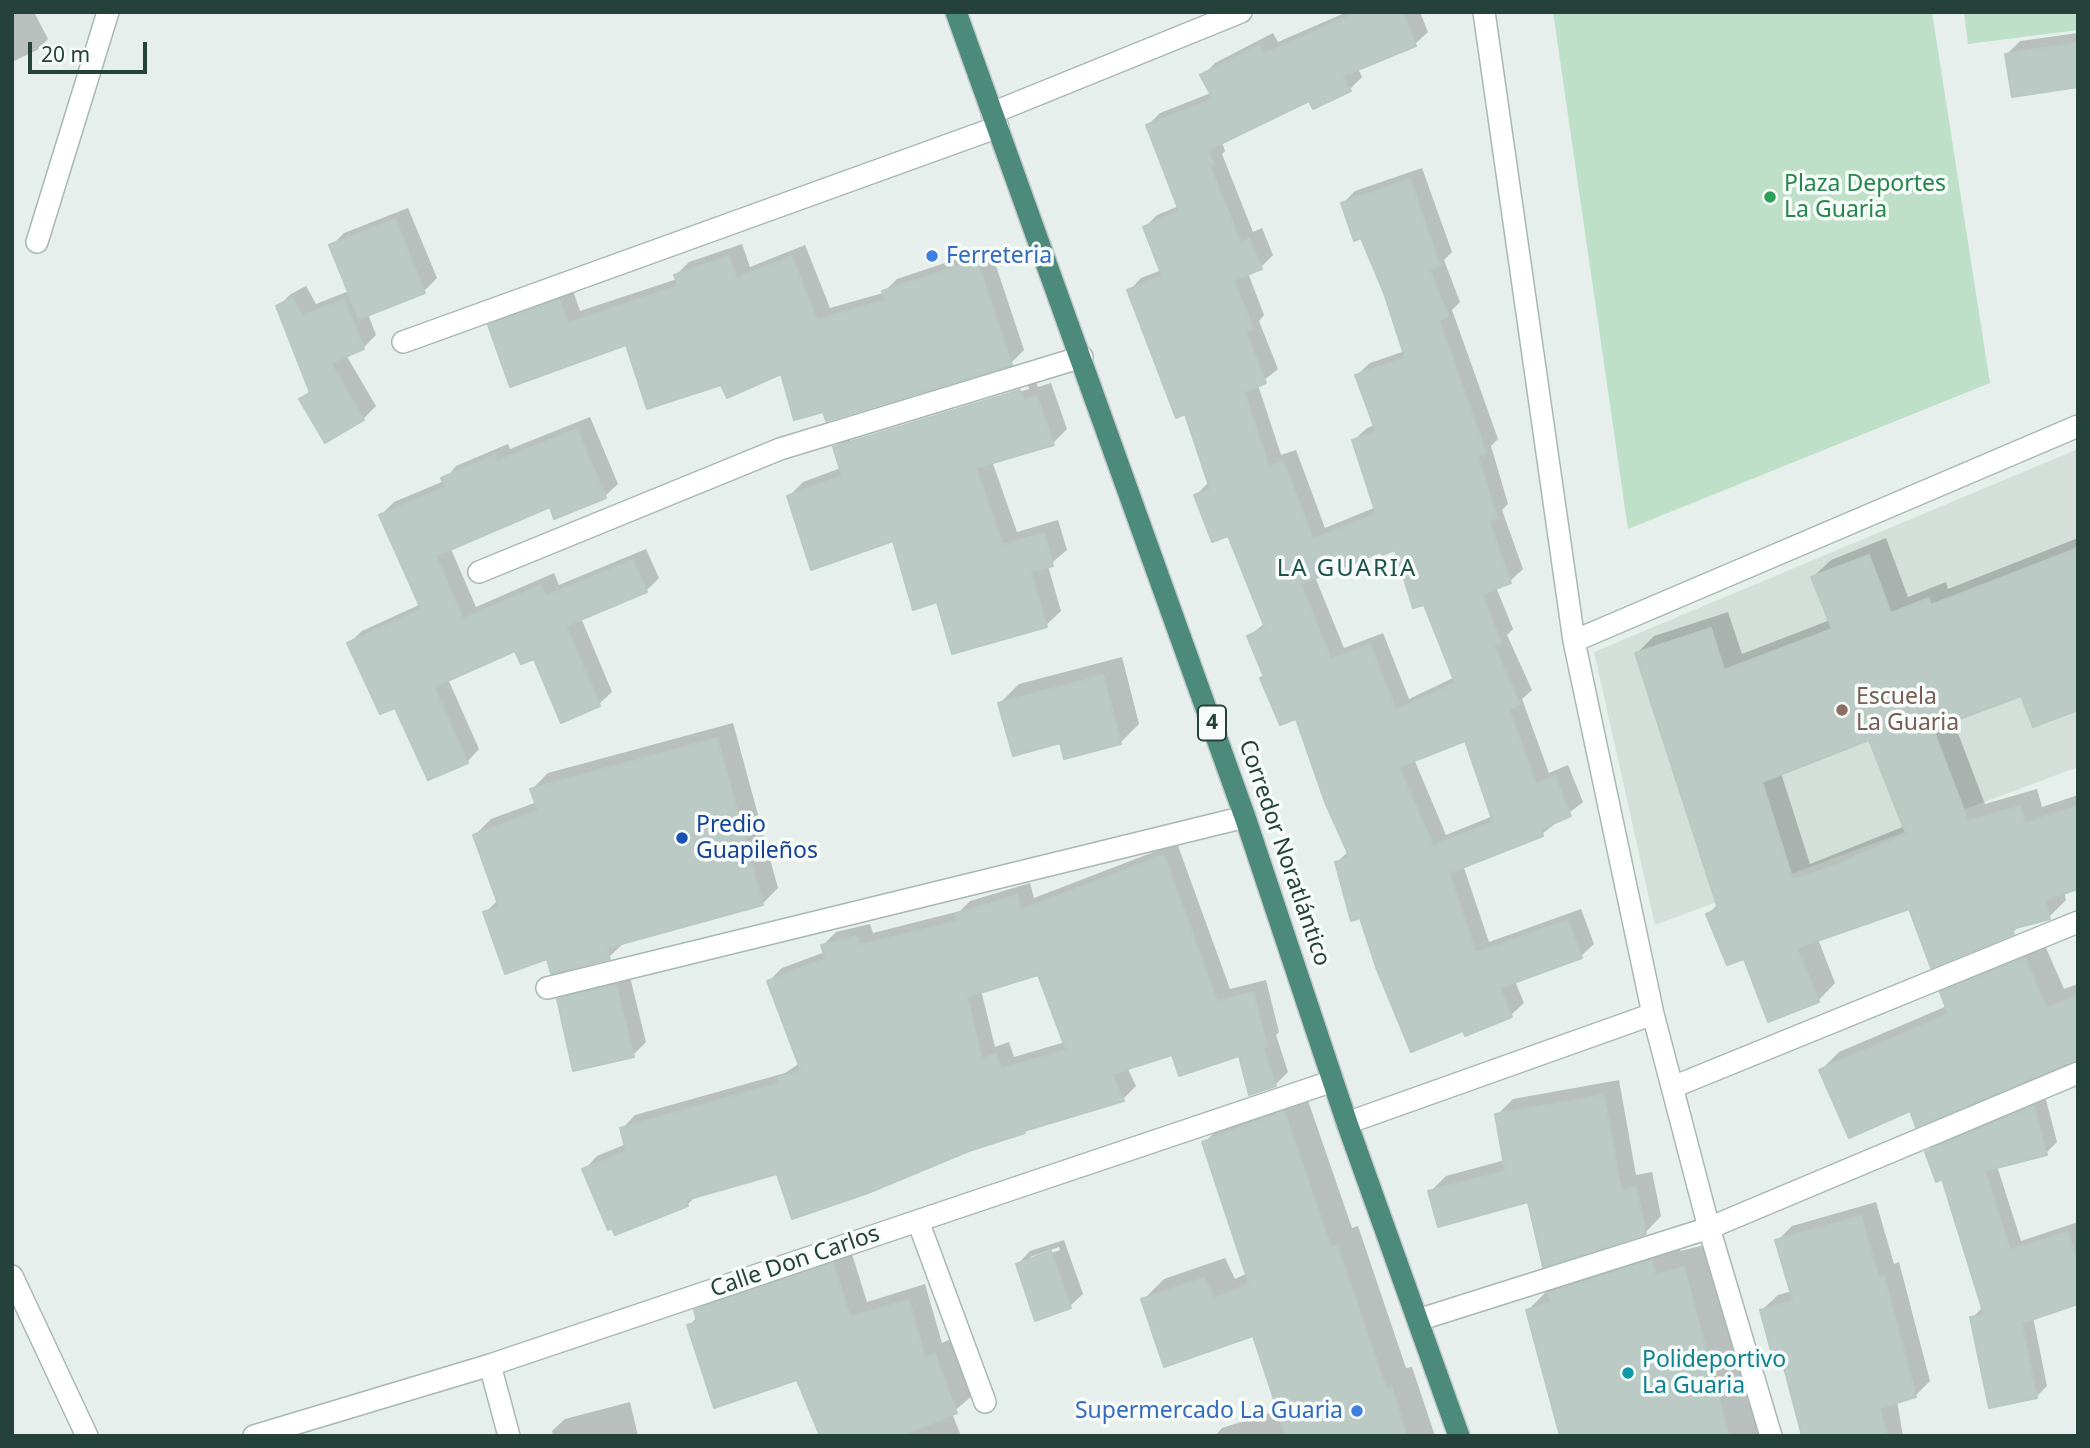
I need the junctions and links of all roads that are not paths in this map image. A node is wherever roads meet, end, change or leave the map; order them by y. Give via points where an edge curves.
1 (108, 12) edge
2 (956, 12) edge
3 (1241, 12) edge
4 (1484, 12) edge
5 (995, 120) junction
6 (37, 242) dead end
7 (403, 342) dead end
8 (1082, 357) junction
9 (2078, 426) edge
10 (479, 572) dead end
11 (1574, 641) junction
12 (1245, 817) junction
13 (2078, 922) edge
14 (547, 988) dead end
15 (1653, 1014) junction
16 (2078, 1073) edge
17 (1333, 1081) junction
18 (1673, 1087) junction
19 (1347, 1123) junction
20 (918, 1221) junction
21 (1709, 1228) junction
22 (12, 1276) edge
23 (1418, 1320) junction
24 (490, 1365) junction
25 (985, 1402) dead end
26 (87, 1436) edge
27 (254, 1436) edge
28 (509, 1436) edge
29 (1459, 1436) edge
30 (1771, 1436) edge

1 - 6 street
2 - 5 highway, Corredor Noratlántico / 4
3 - 5 street
4 - 11 street
5 - 7 street
5 - 8 highway, Corredor Noratlántico / 4
8 - 10 street via 780,449
8 - 12 highway, Corredor Noratlántico / 4
9 - 11 street
11 - 15 street
12 - 14 street
12 - 17 highway, Corredor Noratlántico / 4
13 - 18 street
15 - 18 street
15 - 19 street
16 - 21 street
17 - 19 highway, Corredor Noratlántico / 4
17 - 20 street, Calle Don Carlos
18 - 21 street
19 - 23 highway, Corredor Noratlántico / 4
20 - 24 street, Calle Don Carlos
20 - 25 street
21 - 23 street
21 - 30 street
22 - 26 street
23 - 29 highway, Corredor Noratlántico / 4
24 - 27 street, Calle Don Carlos
24 - 28 street

